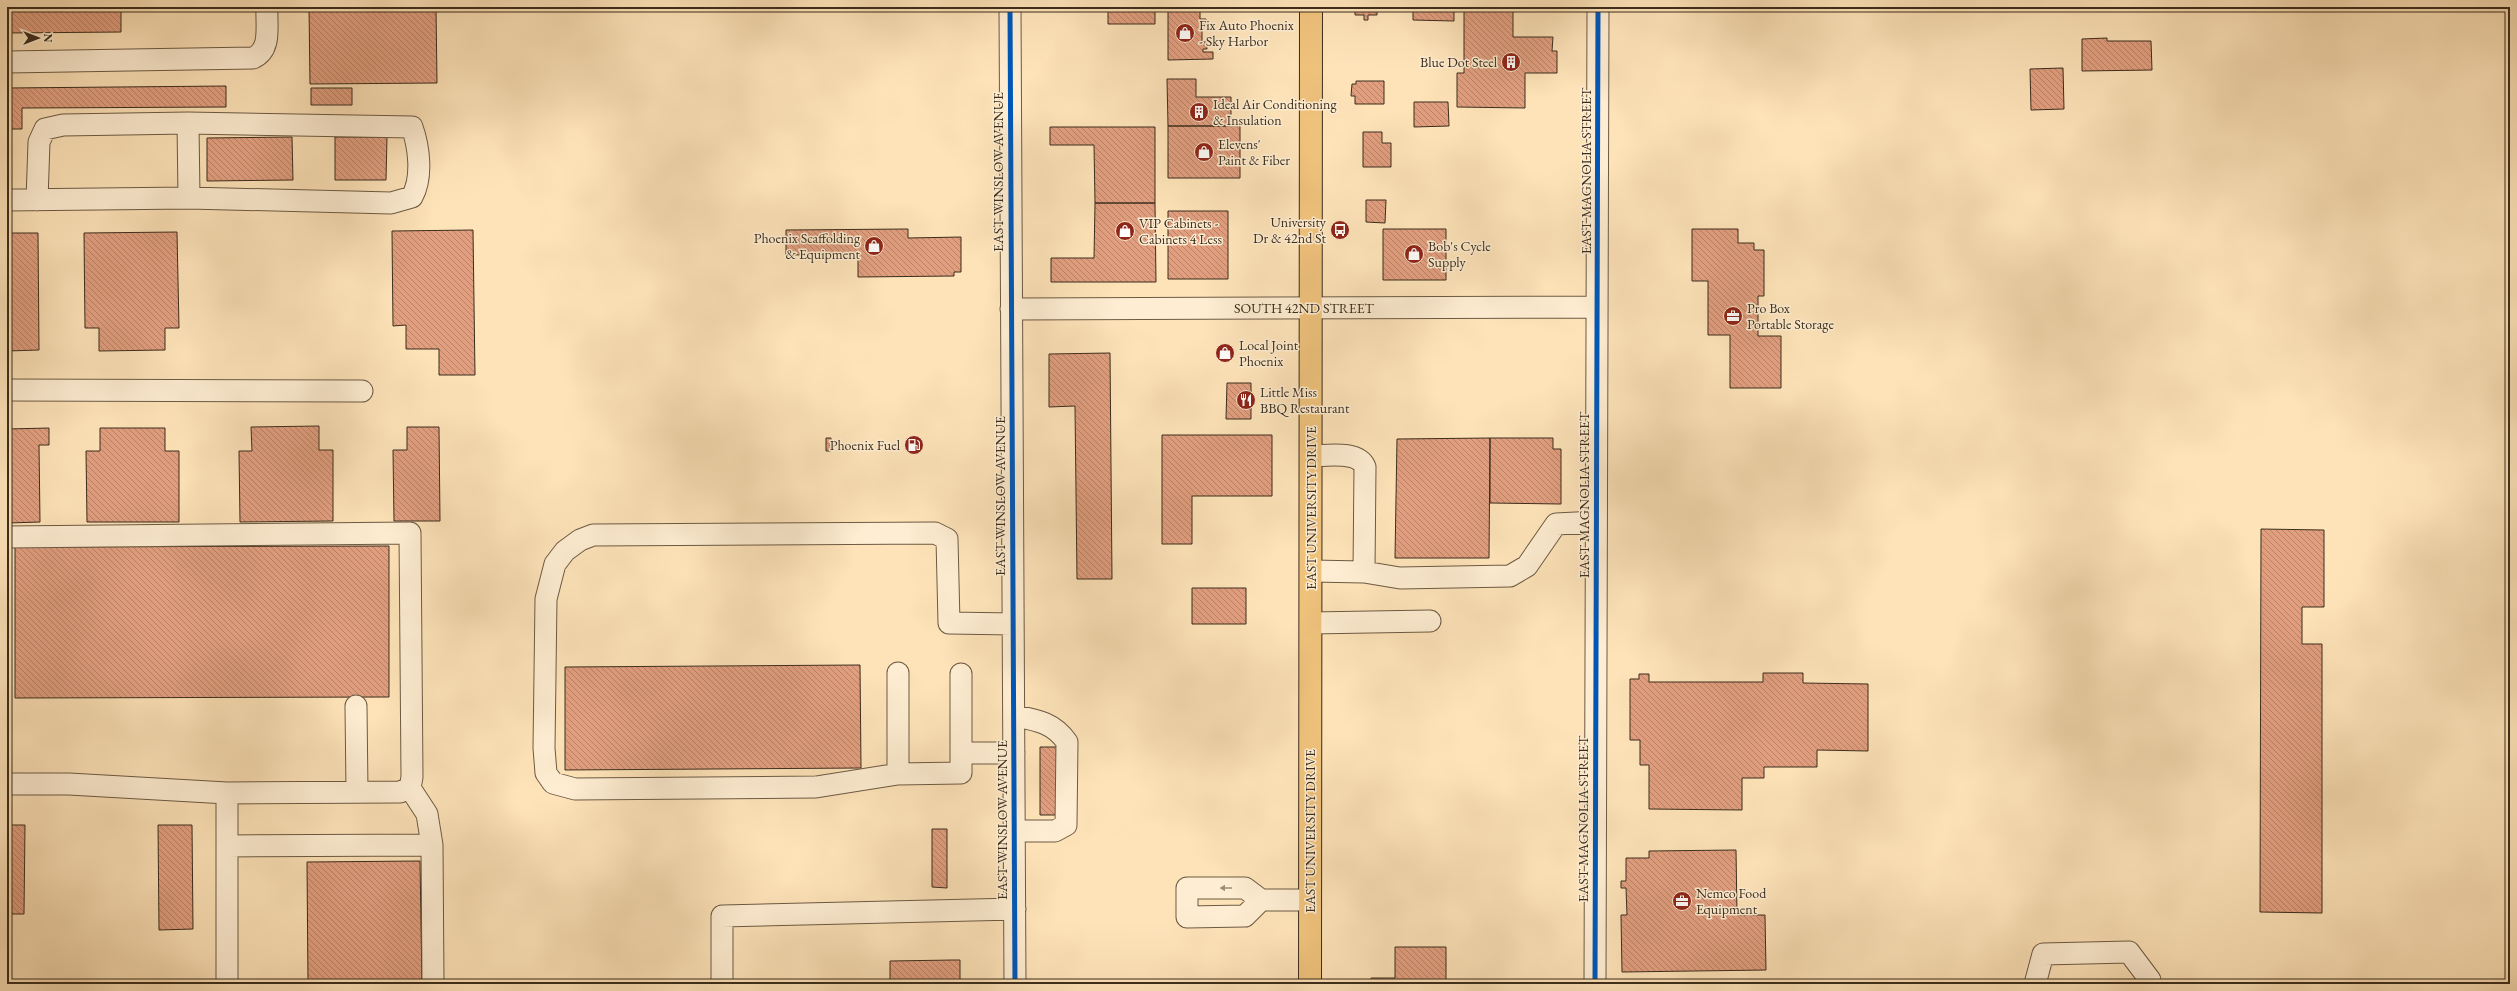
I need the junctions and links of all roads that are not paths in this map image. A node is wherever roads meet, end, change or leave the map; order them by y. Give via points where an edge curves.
1 (267, 7) edge
2 (1010, 7) edge
3 (1311, 7) edge
4 (1598, 7) edge
5 (7, 62) edge
6 (188, 122) junction
7 (188, 198) junction
8 (7, 200) edge
9 (37, 200) junction
10 (1597, 307) junction
11 (1311, 308) junction
12 (1011, 309) junction
13 (7, 390) edge
14 (362, 391) dead end
15 (1311, 456) junction
16 (1596, 522) junction
17 (7, 537) edge
18 (1311, 571) junction
19 (1364, 572) junction
20 (1430, 621) dead end
21 (1311, 623) junction
22 (1013, 624) junction
23 (898, 673) dead end
24 (961, 674) dead end
25 (356, 706) dead end
26 (1014, 716) junction
27 (961, 754) junction
28 (1014, 754) junction
29 (898, 774) junction
30 (7, 784) edge
31 (410, 788) junction
32 (357, 791) junction
33 (227, 793) junction
34 (1014, 831) junction
35 (432, 845) junction
36 (227, 846) junction
37 (1261, 900) dead end
38 (1310, 900) junction
39 (1015, 909) junction
40 (227, 984) edge
41 (433, 984) edge
42 (722, 984) edge
43 (1015, 984) edge
44 (1310, 984) edge
45 (1595, 984) edge
46 (2035, 984) edge
47 (2150, 984) edge

1 - 5 street via 266,46 262,54 253,58
2 - 12 street, EAST WINSLOW AVENUE
3 - 11 main road, EAST UNIVERSITY DRIVE
4 - 10 street, EAST MAGNOLIA STREET
6 - 7 street
6 - 7 street via 412,127 418,144 417,188 412,197 391,203
6 - 9 street via 63,125 45,128 39,142
7 - 9 street
8 - 9 street
10 - 11 street, SOUTH 42ND STREET
10 - 16 street, EAST MAGNOLIA STREET
11 - 12 street, SOUTH 42ND STREET
11 - 15 main road, EAST UNIVERSITY DRIVE
12 - 22 street, EAST WINSLOW AVENUE
13 - 14 street
15 - 18 main road, EAST UNIVERSITY DRIVE
15 - 19 street via 1354,456 1363,462
16 - 19 street via 1556,524 1527,566 1510,576 1400,578
16 - 45 street, EAST MAGNOLIA STREET
17 - 31 street via 410,532
18 - 19 street
18 - 21 main road, EAST UNIVERSITY DRIVE
20 - 21 street
21 - 38 main road, EAST UNIVERSITY DRIVE
22 - 26 street, EAST WINSLOW AVENUE
22 - 29 street via 949,622 947,539 935,533 594,535 575,543 555,564 546,599 544,748 546,773 553,783 574,789 816,787
23 - 29 street
24 - 27 street
25 - 32 street
26 - 28 street, EAST WINSLOW AVENUE
26 - 34 street via 1048,723 1061,733 1067,742 1068,811 1066,826 1055,831
27 - 28 street
27 - 29 street via 961,773
28 - 34 street, EAST WINSLOW AVENUE
30 - 33 street via 69,784
31 - 32 street via 400,792
31 - 35 street via 427,814
32 - 33 street
33 - 36 street
34 - 39 street, EAST WINSLOW AVENUE
35 - 36 street
35 - 41 street
36 - 40 street
37 - 38 street
38 - 44 main road, EAST UNIVERSITY DRIVE
39 - 42 street via 722,916
39 - 43 street, EAST WINSLOW AVENUE
46 - 47 street via 2043,954 2129,952 2150,980

